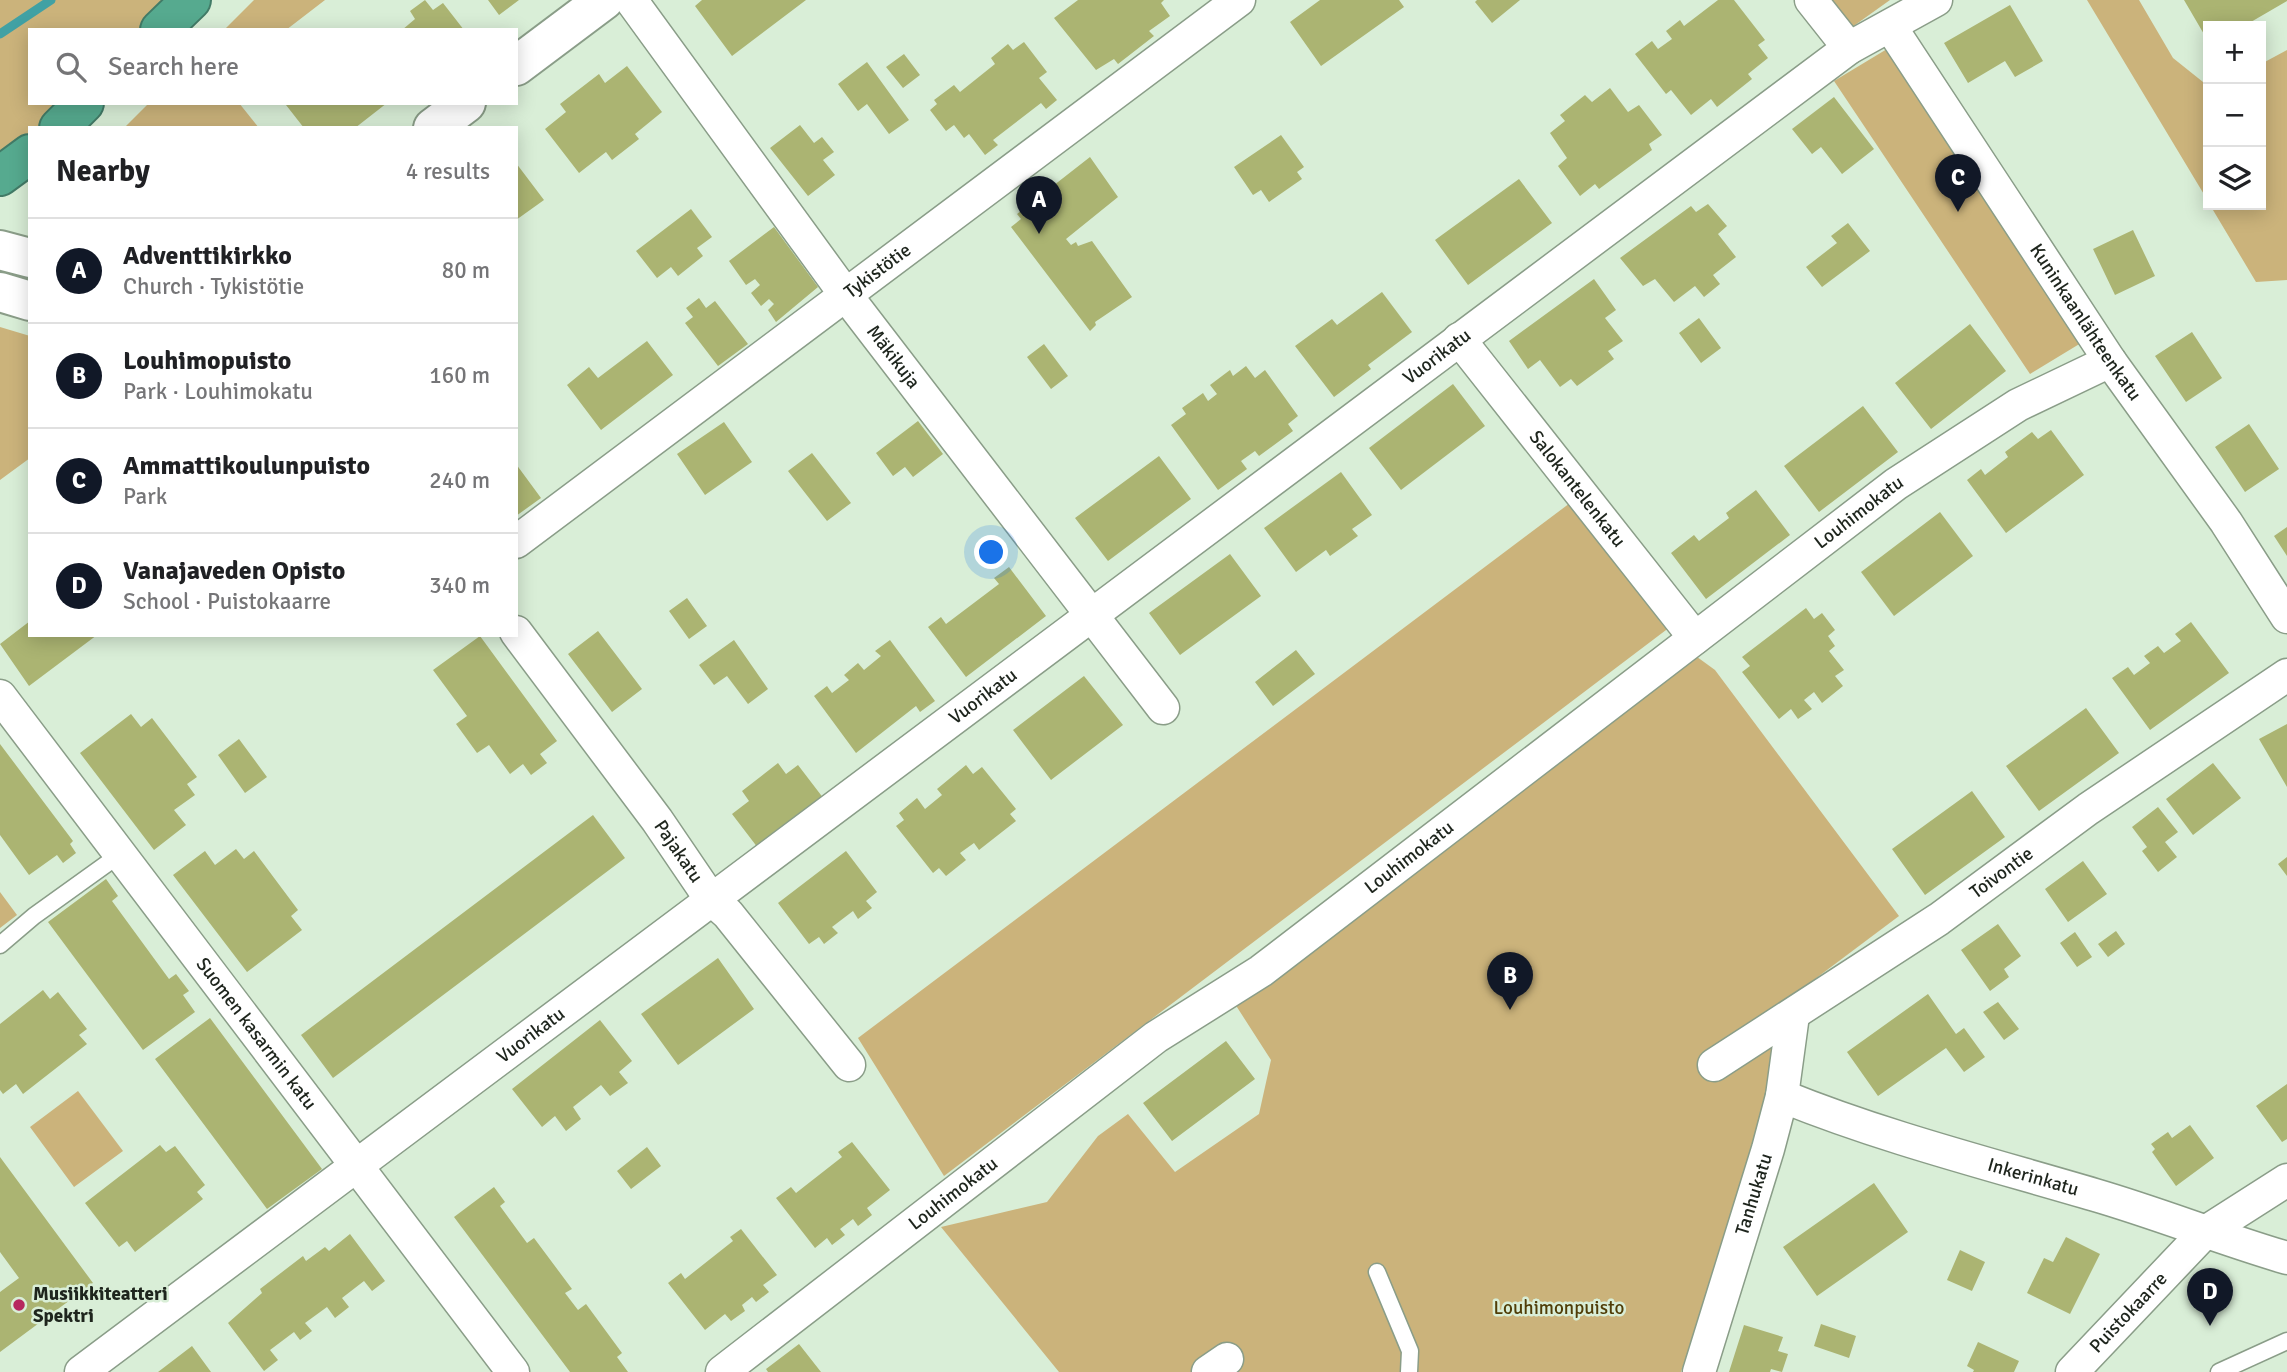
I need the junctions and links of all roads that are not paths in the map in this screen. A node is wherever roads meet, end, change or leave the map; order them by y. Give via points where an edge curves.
1 (191, 0) edge
2 (604, 0) edge
3 (631, 0) edge
4 (1811, 0) edge
5 (1936, 0) edge
6 (1227, 3) edge
7 (1890, 26) junction
8 (162, 28) edge
9 (1849, 48) junction
10 (518, 64) edge
11 (82, 105) edge
12 (463, 105) edge
13 (61, 126) edge
14 (436, 126) edge
15 (28, 156) edge
16 (0, 177) edge
17 (0, 250) edge
18 (28, 257) edge
19 (0, 292) edge
20 (845, 294) junction
21 (28, 300) edge
22 (1459, 339) junction
23 (2110, 361) junction
24 (518, 540) edge
25 (1095, 615) junction
26 (2287, 617) edge
27 (518, 635) edge
28 (1695, 638) junction
29 (2287, 674) edge
30 (0, 696) edge
31 (1163, 708) dead end
32 (119, 855) junction
33 (710, 898) junction
34 (0, 945) edge
35 (1793, 1015) junction
36 (849, 1065) dead end
37 (1714, 1065) dead end
38 (1782, 1096) junction
39 (356, 1167) junction
40 (2287, 1180) edge
41 (2204, 1233) junction
42 (2287, 1258) edge
43 (1377, 1272) dead end
44 (2287, 1341) edge
45 (81, 1372) edge
46 (513, 1372) edge
47 (722, 1372) edge
48 (1409, 1372) edge
49 (1699, 1372) edge
50 (2072, 1372) edge
51 (2219, 1372) edge

1 - 8 highway
2 - 10 main road
3 - 20 street, Mäkikuja
4 - 9 street
5 - 7 street, Vuorikatu
6 - 20 street, Tykistötie
7 - 9 street, Vuorikatu
7 - 23 street, Kuninkaanlähteenkatu
9 - 22 street, Vuorikatu
11 - 13 highway
12 - 14 main road
15 - 16 highway
17 - 18 main road
19 - 21 main road
20 - 24 street, Tykistötie
20 - 25 street, Mäkikuja
22 - 25 street, Vuorikatu
22 - 28 street, Salokantelenkatu
23 - 26 street, Kuninkaanlähteenkatu via 2226,522
23 - 28 street, Louhimokatu via 2018,405 1896,484
25 - 31 street, Mäkikuja
25 - 33 street, Vuorikatu
27 - 33 street, Pajakatu
28 - 47 street, Louhimokatu via 1261,971 1156,1037
29 - 35 street, Toivontie via 2099,802 1939,919
30 - 32 street, Suomen kasarmin katu
32 - 34 lane
32 - 39 street, Suomen kasarmin katu
33 - 36 street, Pajakatu via 728,914
33 - 39 street, Vuorikatu
35 - 37 street, Toivontie
35 - 38 street, Tanhukatu
38 - 41 street, Inkerinkatu via 1834,1117 2133,1206
38 - 49 street, Tanhukatu
39 - 45 street, Vuorikatu
39 - 46 street, Suomen kasarmin katu
40 - 41 street, Puistokaarre
41 - 42 street, Inkerinkatu
41 - 50 street, Puistokaarre
43 - 48 lane via 1410,1351
44 - 51 lane

